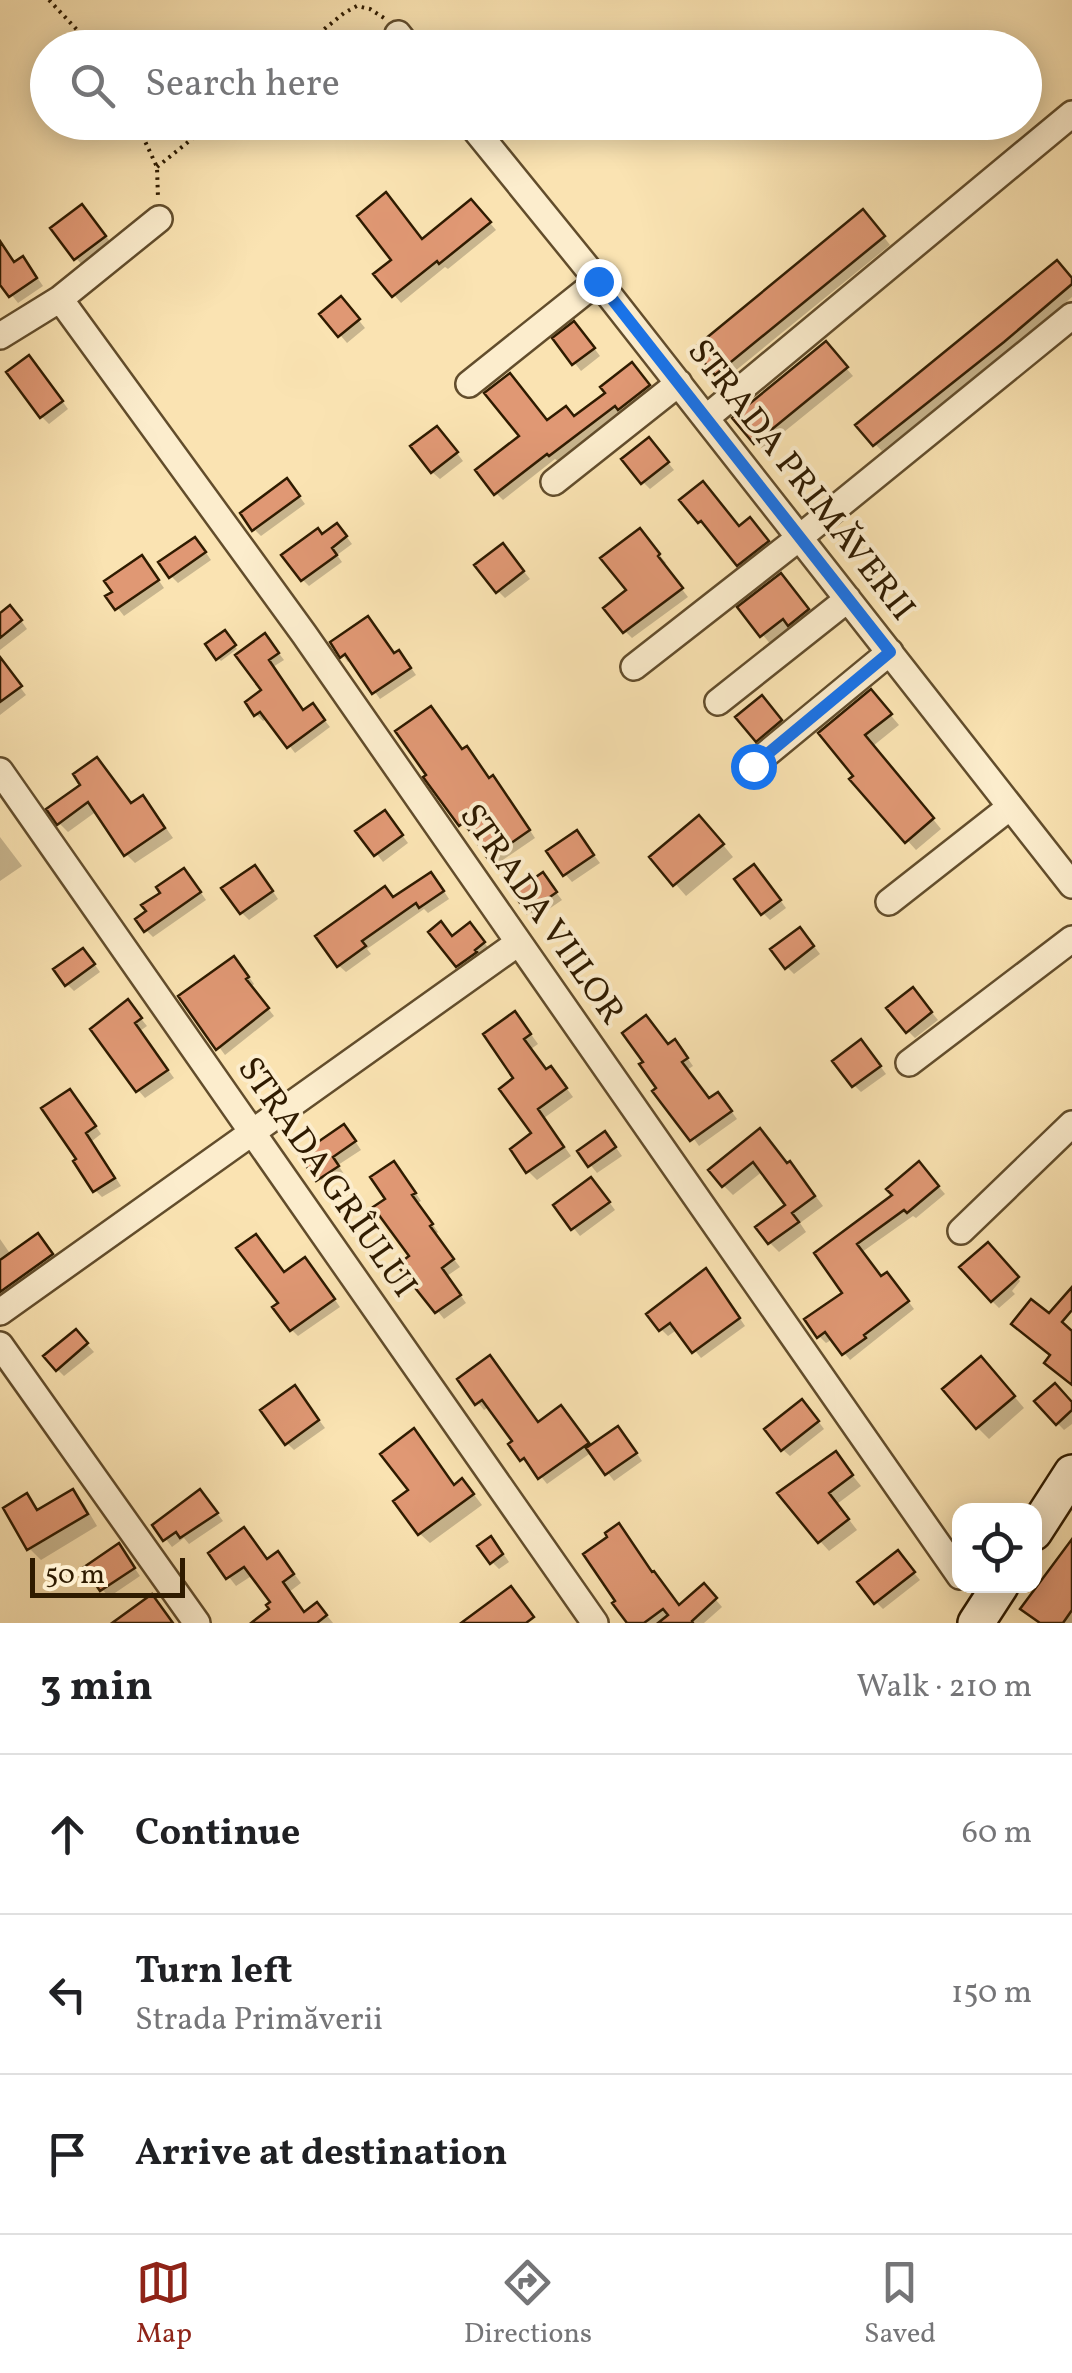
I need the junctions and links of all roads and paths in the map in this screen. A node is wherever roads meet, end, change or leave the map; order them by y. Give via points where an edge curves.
1 (49, 0) edge
2 (77, 30) edge
3 (323, 30) edge
4 (393, 30) edge
5 (1072, 114) edge
6 (1042, 139) edge
7 (144, 140) edge
8 (190, 140) edge
9 (484, 140) edge
10 (1041, 140) edge
11 (156, 167) junction
12 (159, 219) joint
13 (598, 281) junction
14 (60, 299) junction
15 (1072, 316) edge
16 (0, 336) edge
17 (679, 383) junction
18 (469, 384) dead end
19 (706, 418) junction
20 (554, 482) dead end
21 (799, 538) junction
22 (848, 598) junction
23 (890, 652) junction
24 (634, 667) dead end
25 (718, 702) dead end
26 (753, 766) dead end
27 (0, 771) edge
28 (1010, 806) junction
29 (1072, 885) edge
30 (889, 902) dead end
31 (1072, 939) edge
32 (518, 944) junction
33 (909, 1063) dead end
34 (1072, 1124) edge
35 (252, 1134) junction
36 (961, 1231) dead end
37 (0, 1312) edge
38 (0, 1345) edge
39 (1072, 1472) edge
40 (1042, 1519) edge
41 (952, 1565) edge
42 (197, 1623) edge
43 (596, 1623) edge

1 - 2 path
3 - 4 path via 357,6
5 - 6 street
7 - 11 path
8 - 11 path
9 - 13 street, STRADA PRIMĂVERII
10 - 19 street
11 - 12 path
12 - 14 street
13 - 17 street, STRADA PRIMĂVERII
13 - 18 street
14 - 16 street
14 - 32 street, STRADA VIILOR
15 - 21 street
17 - 19 street, STRADA PRIMĂVERII
17 - 20 street
19 - 21 street, STRADA PRIMĂVERII
21 - 22 street, STRADA PRIMĂVERII
21 - 24 street
22 - 23 street, STRADA PRIMĂVERII
22 - 25 street
23 - 26 street
23 - 28 street, STRADA PRIMĂVERII
27 - 35 street, STRADA GRÎULUI
28 - 29 street, STRADA PRIMĂVERII
28 - 30 street
31 - 33 street
32 - 35 street
32 - 41 street, STRADA VIILOR
34 - 36 street
35 - 37 street
35 - 43 street, STRADA GRÎULUI
38 - 42 street
39 - 40 main road

